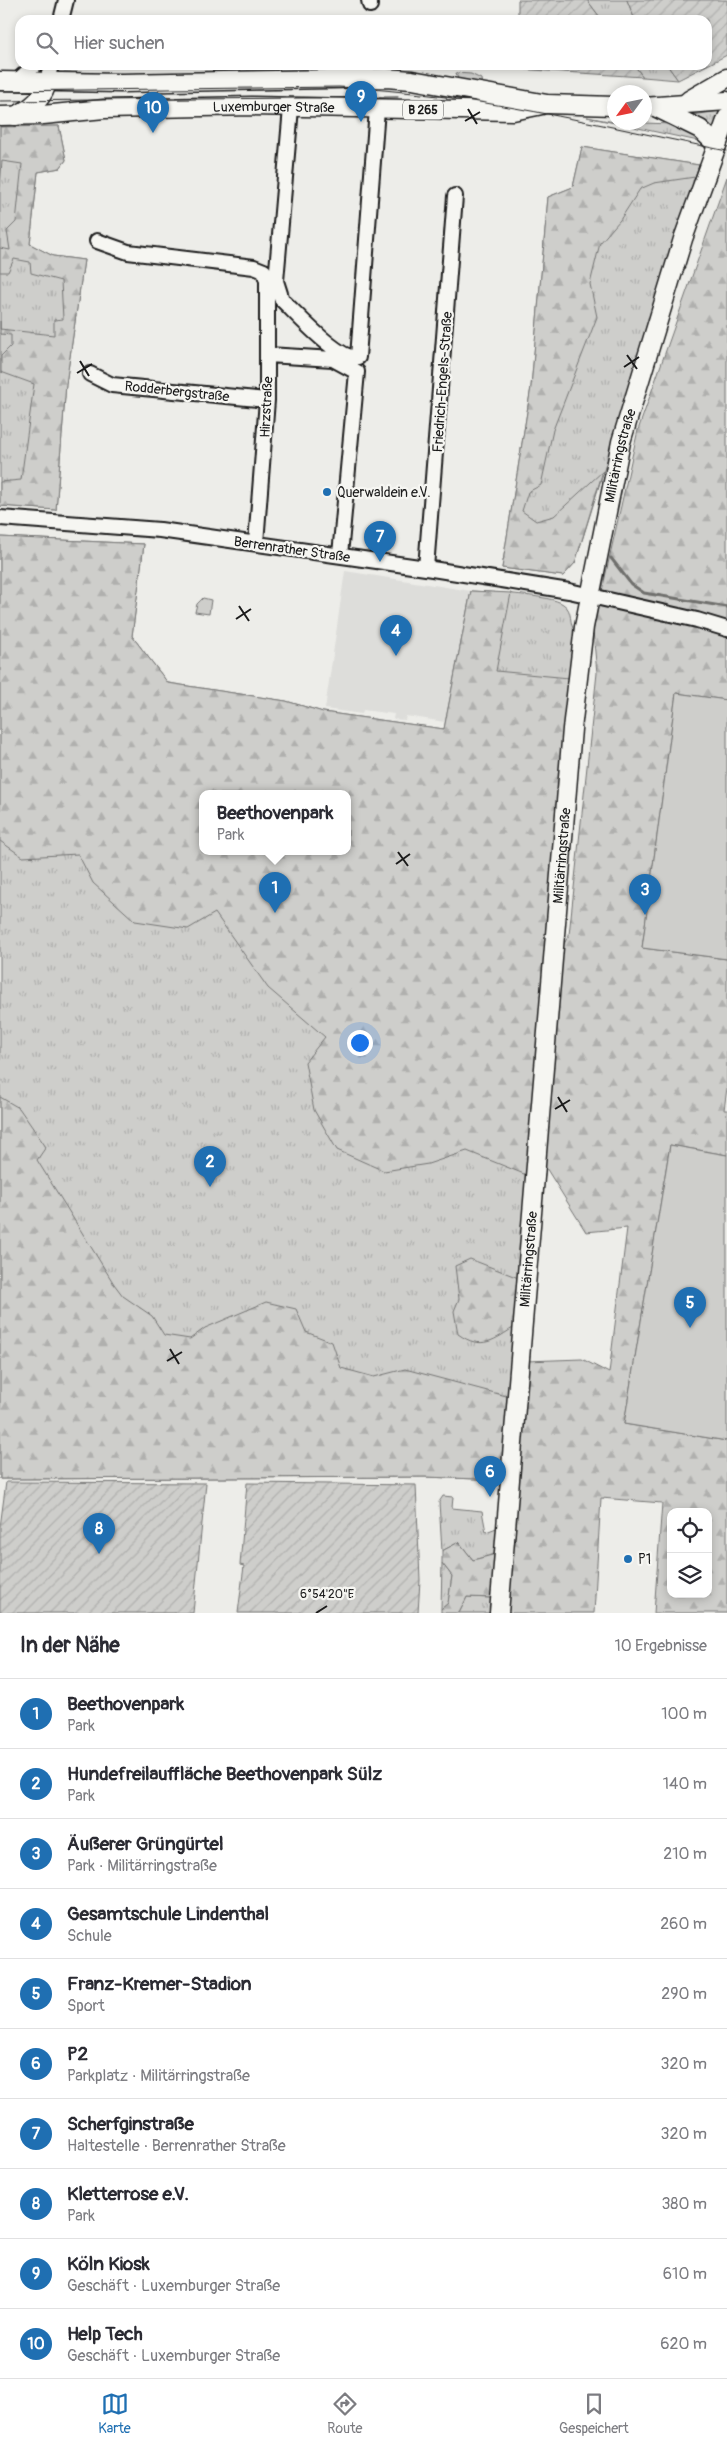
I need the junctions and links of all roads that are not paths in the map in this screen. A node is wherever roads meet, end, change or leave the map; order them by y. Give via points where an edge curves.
1 (66, 0) edge
2 (62, 15) edge
3 (28, 70) edge
4 (361, 77) junction
5 (727, 78) edge
6 (48, 79) edge
7 (9, 81) edge
8 (727, 101) edge
9 (547, 104) junction
10 (680, 105) junction
11 (607, 106) edge
12 (652, 107) edge
13 (291, 108) junction
14 (652, 108) edge
15 (343, 109) junction
16 (377, 109) junction
17 (66, 112) junction
18 (8, 116) edge
19 (727, 118) edge
20 (717, 145) junction
21 (455, 196) dead end
22 (97, 241) dead end
23 (268, 355) junction
24 (90, 374) dead end
25 (267, 400) junction
26 (0, 518) edge
27 (256, 544) junction
28 (340, 556) junction
29 (426, 568) junction
30 (590, 596) junction
31 (727, 629) edge
32 (499, 1613) edge

1 - 2 street
3 - 7 street
4 - 6 main road, Luxemburger Straße / B 265 via 131,83
4 - 9 main road, Luxemburger Straße / B 265 via 412,80
4 - 15 main road via 371,88 370,96 366,102
5 - 10 main road
6 - 7 main road, Luxemburger Straße / B 265
6 - 17 main road via 52,104
6 - 18 main road via 32,106
8 - 10 main road
9 - 11 main road, Luxemburger Straße / B 265
9 - 16 main road, Luxemburger Straße / B 265 via 513,111
10 - 12 main road
13 - 15 main road, Luxemburger Straße / B 265
13 - 16 street via 277,291 282,300 337,352 349,358 358,357
13 - 17 main road, Luxemburger Straße / B 265
14 - 20 main road via 700,129
15 - 16 main road, Luxemburger Straße / B 265
17 - 18 main road, Luxemburger Straße / B 265
19 - 20 main road, Militärringstraße
20 - 30 main road, Militärringstraße via 683,239 616,460
21 - 29 street, Friedrich-Engels-Straße
22 - 23 street, Hirzstraße via 128,252 254,267 264,271 267,281
23 - 25 street, Hirzstraße
23 - 28 street via 333,359 356,372
24 - 25 street, Rodderbergstraße via 112,385
25 - 27 street, Hirzstraße
26 - 27 street, Berrenrather Straße via 160,530
27 - 28 street, Berrenrather Straße
28 - 29 street, Berrenrather Straße
29 - 30 street, Berrenrather Straße
30 - 31 street, Berrenrather Straße
30 - 32 main road, Militärringstraße via 572,729

